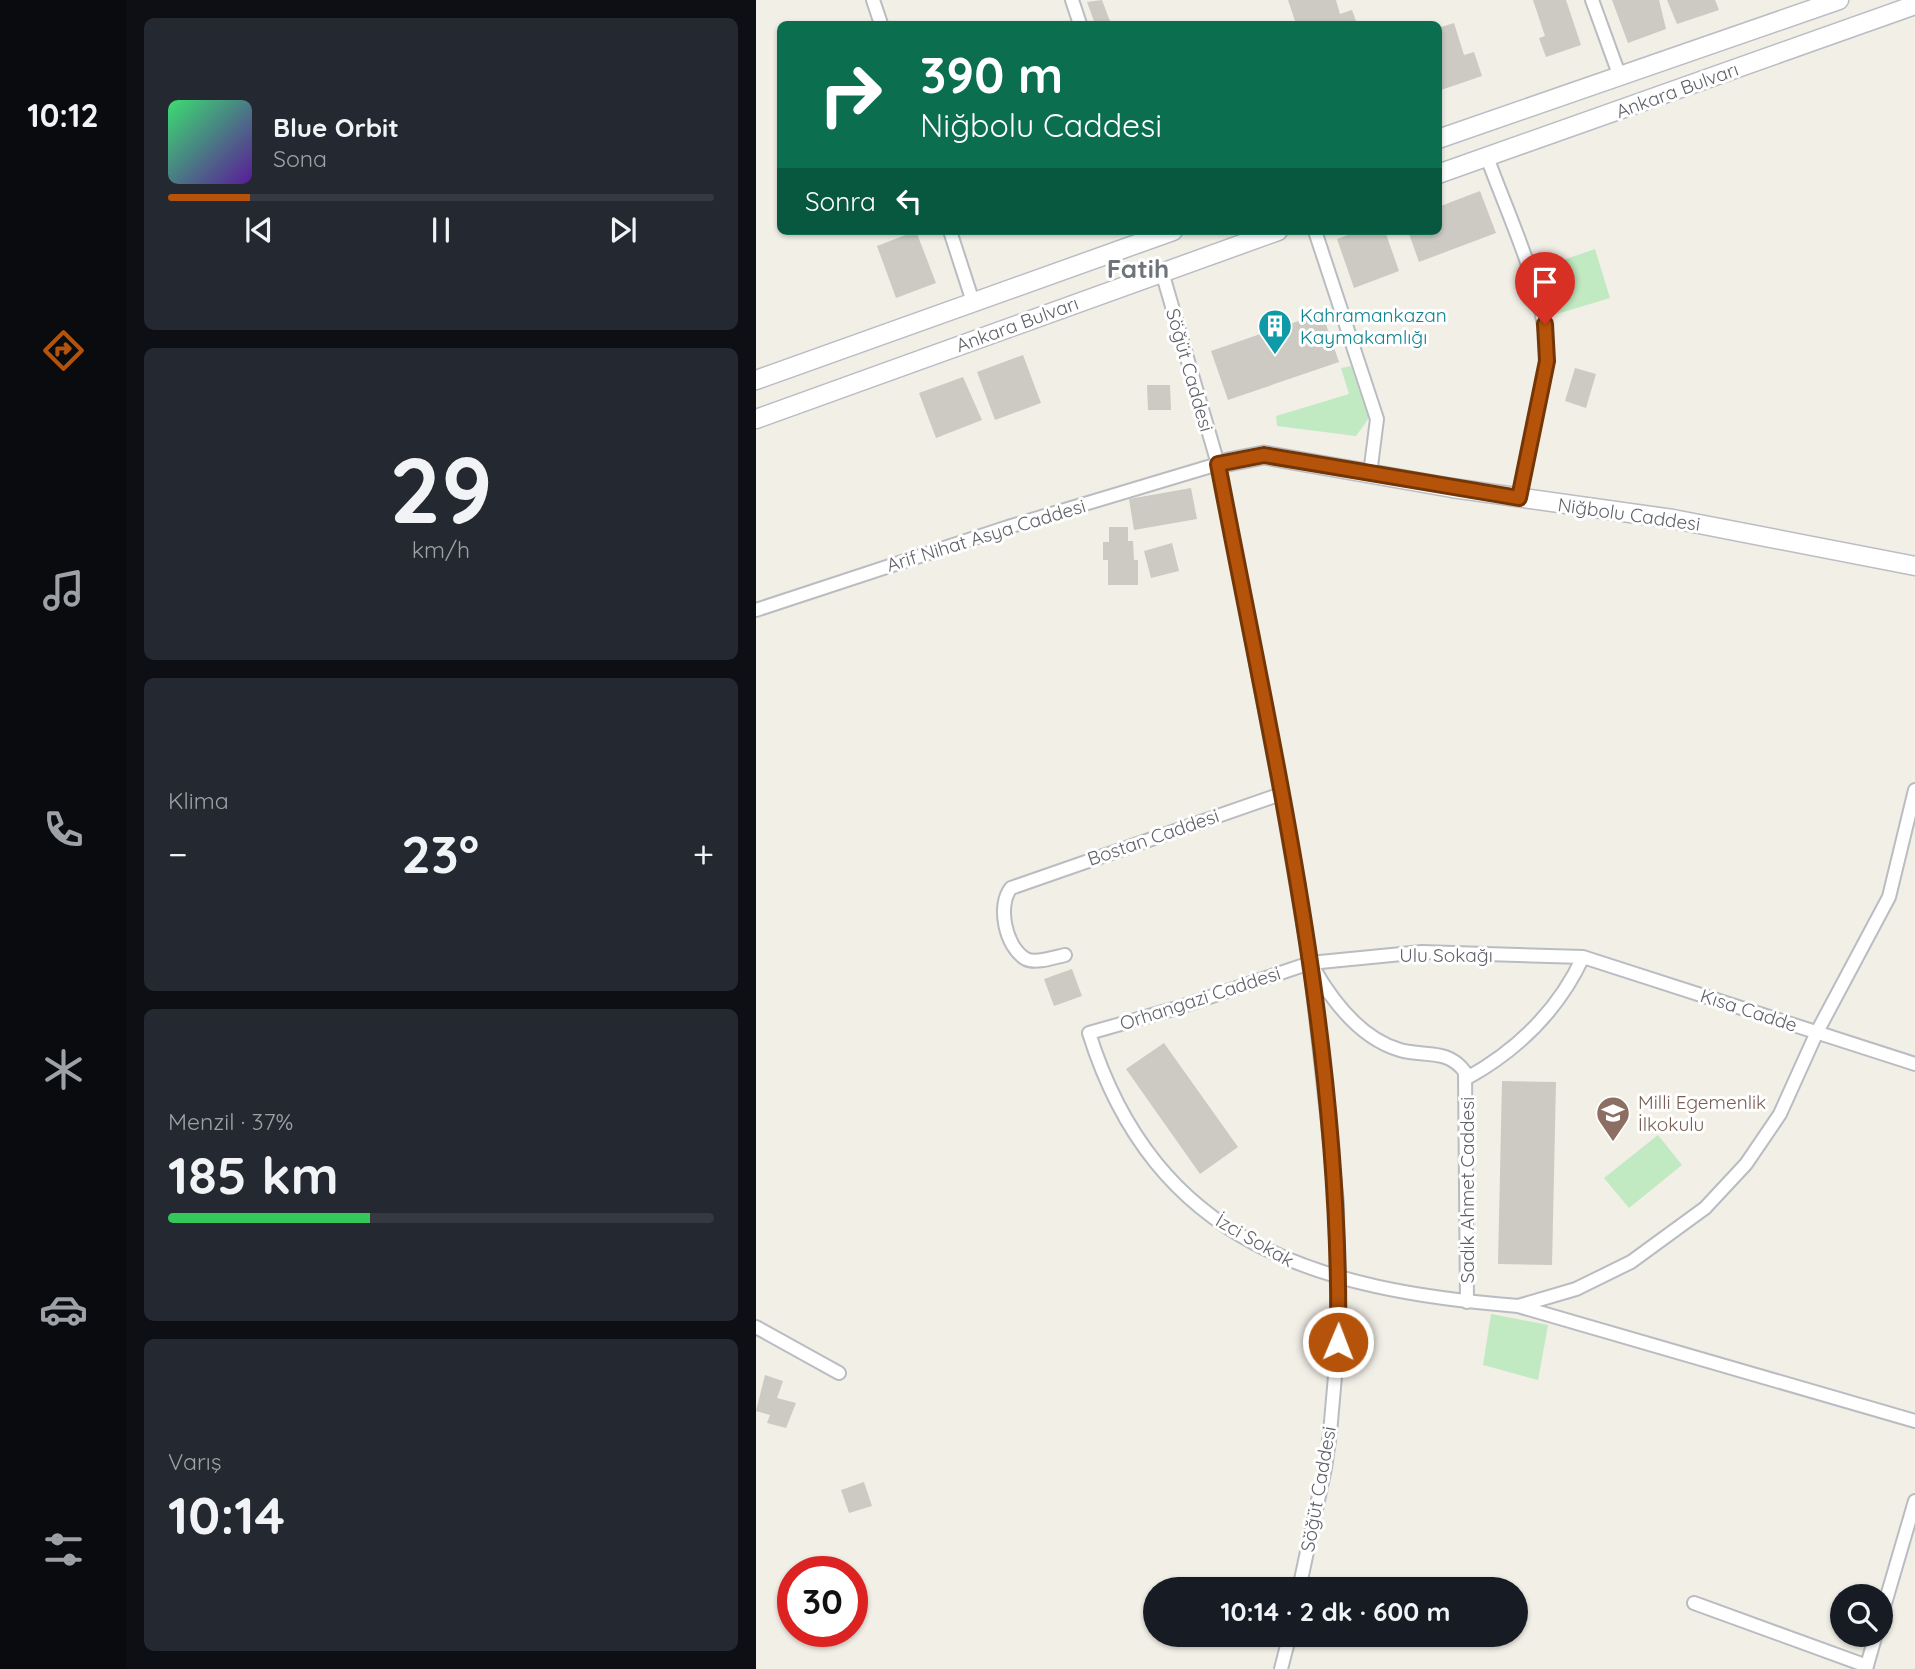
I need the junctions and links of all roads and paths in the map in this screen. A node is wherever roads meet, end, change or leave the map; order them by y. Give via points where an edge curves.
1 (873, 0) edge
2 (1072, 0) edge
3 (1592, 0) edge
4 (1839, 0) edge
5 (1915, 5) edge
6 (880, 21) edge
7 (1079, 21) edge
8 (1619, 77) junction
9 (1442, 138) edge
10 (1487, 157) junction
11 (1442, 173) edge
12 (951, 235) edge
13 (1157, 235) edge
14 (1267, 235) edge
15 (1316, 235) edge
16 (1161, 272) junction
17 (973, 302) junction
18 (756, 380) edge
19 (756, 419) edge
20 (1218, 464) junction
21 (1370, 474) junction
22 (1519, 498) junction
23 (1915, 566) edge
24 (756, 610) edge
25 (1915, 790) edge
26 (1281, 794) junction
27 (1065, 955) dead end
28 (1583, 957) junction
29 (1311, 963) junction
30 (1089, 1032) joint
31 (1817, 1032) junction
32 (1915, 1064) edge
33 (1467, 1078) junction
34 (1339, 1279) junction
35 (1467, 1302) junction
36 (1518, 1306) junction
37 (756, 1327) edge
38 (839, 1373) dead end
39 (1915, 1421) edge
40 (1915, 1501) edge
41 (1302, 1577) edge
42 (1890, 1584) edge
43 (1693, 1604) dead end
44 (1287, 1647) edge
45 (1872, 1647) edge
46 (1866, 1667) edge
47 (1281, 1669) edge

1 - 6 street
2 - 7 street
3 - 8 street
4 - 8 main road, Ankara Bulvarı
5 - 10 main road, Ankara Bulvarı
8 - 9 main road, Ankara Bulvarı
10 - 11 main road, Ankara Bulvarı
10 - 22 street via 1542,309 1547,338 1547,361
12 - 17 street
13 - 17 main road, Ankara Bulvarı
14 - 16 main road, Ankara Bulvarı
15 - 21 street via 1377,419
16 - 19 main road, Ankara Bulvarı
16 - 20 street, Söğüt Caddesi
17 - 18 main road, Ankara Bulvarı
20 - 21 main road, Niğbolu Caddesi via 1264,455
20 - 24 street, Arif Nihat Asya Caddesi
20 - 26 street, Söğüt Caddesi
21 - 22 main road, Niğbolu Caddesi
22 - 23 main road, Niğbolu Caddesi via 1673,519
25 - 31 street via 1889,897
26 - 27 street, Bostan Caddesi via 1011,888 1003,902 1012,940 1027,960
26 - 29 street, Söğüt Caddesi
28 - 29 street, Ulu Sokağı via 1422,952
28 - 31 street, Kısa Cadde
28 - 33 street via 1542,1021 1507,1053
29 - 30 street, Orhangazi Caddesi
29 - 33 street via 1339,1006 1367,1032 1400,1050 1451,1058
29 - 34 street, Söğüt Caddesi via 1337,1203
30 - 34 street, İzci Sokak via 1108,1084 1134,1133 1189,1197 1259,1247
31 - 32 street, Kısa Cadde
31 - 36 street via 1775,1123 1746,1164 1705,1208 1657,1246 1613,1272 1576,1289
33 - 35 street, Sadık Ahmet Caddesi
34 - 35 street, İzci Sokak
34 - 41 street, Söğüt Caddesi via 1338,1342 1325,1468
35 - 36 street, İzci Sokak
36 - 39 street
37 - 38 street
40 - 42 street
43 - 46 street
44 - 47 street
45 - 46 street

